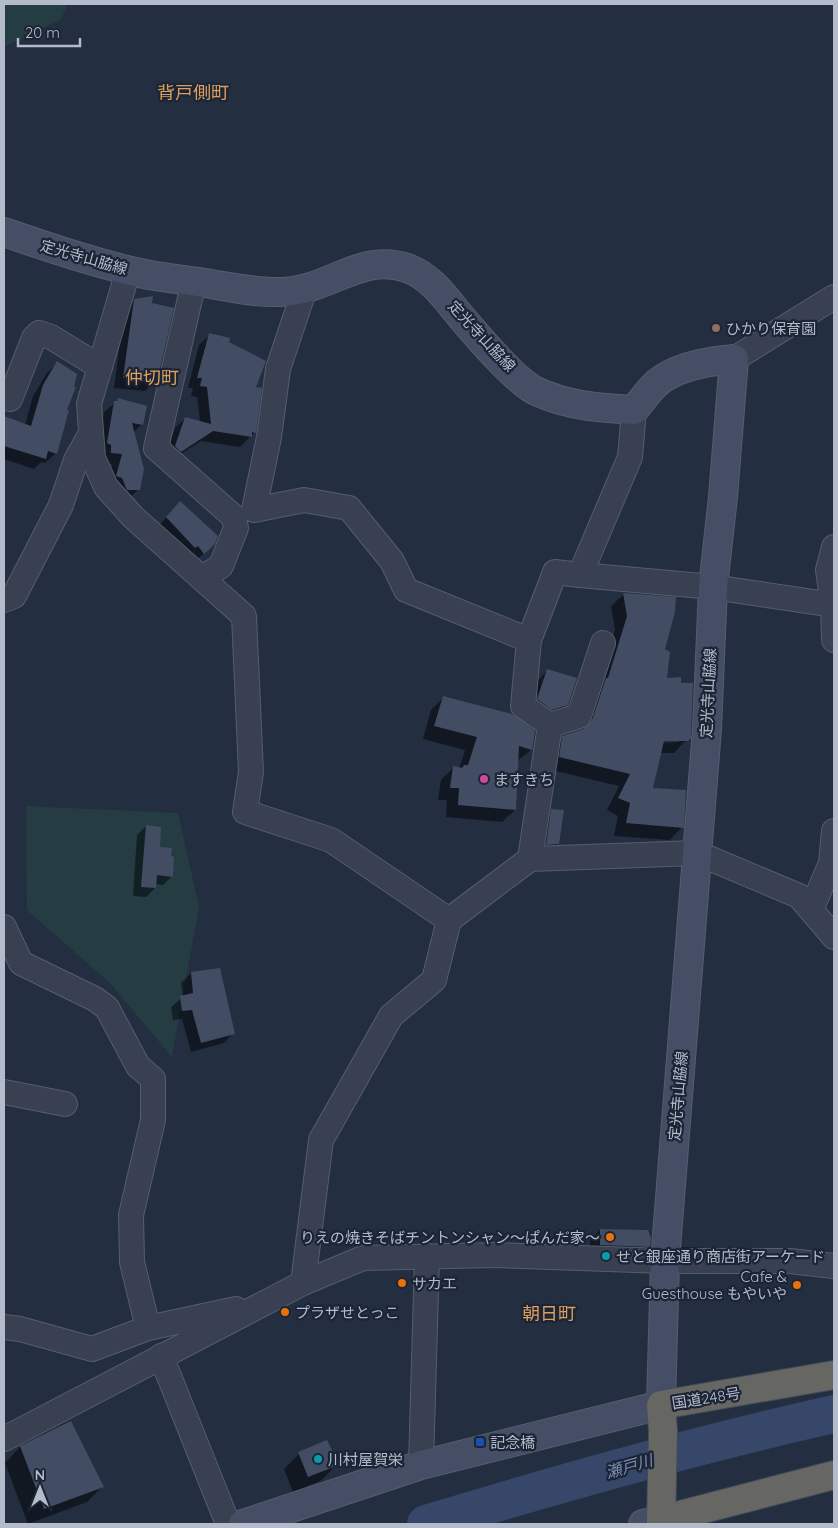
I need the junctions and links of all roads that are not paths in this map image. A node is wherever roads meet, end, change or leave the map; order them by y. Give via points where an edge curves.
1 (4, 232) edge
2 (128, 271) junction
3 (194, 281) junction
4 (304, 291) junction
5 (834, 298) edge
6 (734, 359) junction
7 (100, 367) junction
8 (10, 400) dead end
9 (634, 410) junction
10 (91, 433) junction
11 (834, 547) edge
12 (580, 575) junction
13 (202, 578) junction
14 (713, 587) junction
15 (4, 600) edge
16 (834, 605) edge
17 (529, 640) junction
18 (834, 640) edge
19 (603, 643) dead end
20 (550, 725) junction
21 (834, 831) edge
22 (697, 853) junction
23 (530, 859) junction
24 (811, 910) junction
25 (449, 920) junction
26 (4, 927) edge
27 (834, 937) edge
28 (4, 1092) edge
29 (65, 1104) dead end
30 (427, 1256) junction
31 (665, 1261) junction
32 (834, 1266) edge
33 (303, 1283) junction
34 (266, 1303) junction
35 (4, 1327) edge
36 (148, 1328) junction
37 (161, 1356) junction
38 (834, 1375) edge
39 (662, 1418) junction
40 (4, 1440) edge
41 (422, 1465) junction
42 (834, 1475) edge
43 (657, 1516) edge
44 (228, 1524) edge
45 (243, 1524) edge

1 - 2 main road, 定光寺山脇線
2 - 3 main road, 定光寺山脇線
2 - 7 street
3 - 4 main road, 定光寺山脇線 via 251,290
3 - 13 street via 156,448 234,517 236,528 221,566
4 - 9 main road, 定光寺山脇線 via 369,265 405,267 421,274 439,289 500,360 536,391 592,408
4 - 17 street via 278,369 269,437 254,510 304,500 349,508 392,561 406,590
5 - 6 street
6 - 9 main road via 710,361 681,370 657,383
6 - 14 main road, 定光寺山脇線
7 - 8 street via 40,333 34,338
7 - 10 street via 89,404
9 - 12 street via 630,457
10 - 13 street via 93,458 106,487 133,517
10 - 15 street via 76,460 61,505 14,596
11 - 16 street via 828,570
12 - 14 street
12 - 17 street via 555,572
13 - 25 street via 244,616 251,772 245,812 331,840
14 - 16 street
14 - 22 main road, 定光寺山脇線 via 707,729
16 - 18 street
17 - 20 street via 523,706
19 - 20 street via 579,716
20 - 23 street
21 - 24 street via 831,863
22 - 23 street
22 - 24 street via 799,896
22 - 31 main road, 定光寺山脇線
23 - 25 street
24 - 27 street
25 - 33 street via 434,980 391,1016 320,1140
26 - 36 street via 21,963 108,1008 138,1066 153,1078 153,1120 131,1215 132,1262
28 - 29 street
30 - 31 street
30 - 33 street via 363,1258
30 - 41 street
31 - 32 street via 790,1261
31 - 39 main road, 定光寺山脇線
33 - 34 street
34 - 36 street
34 - 37 street
35 - 36 street via 92,1349
37 - 40 street
37 - 44 street
38 - 39 highway, 国道248号
39 - 41 main road
39 - 43 highway, 国道248号
41 - 45 main road
42 - 43 highway, 国道248号

